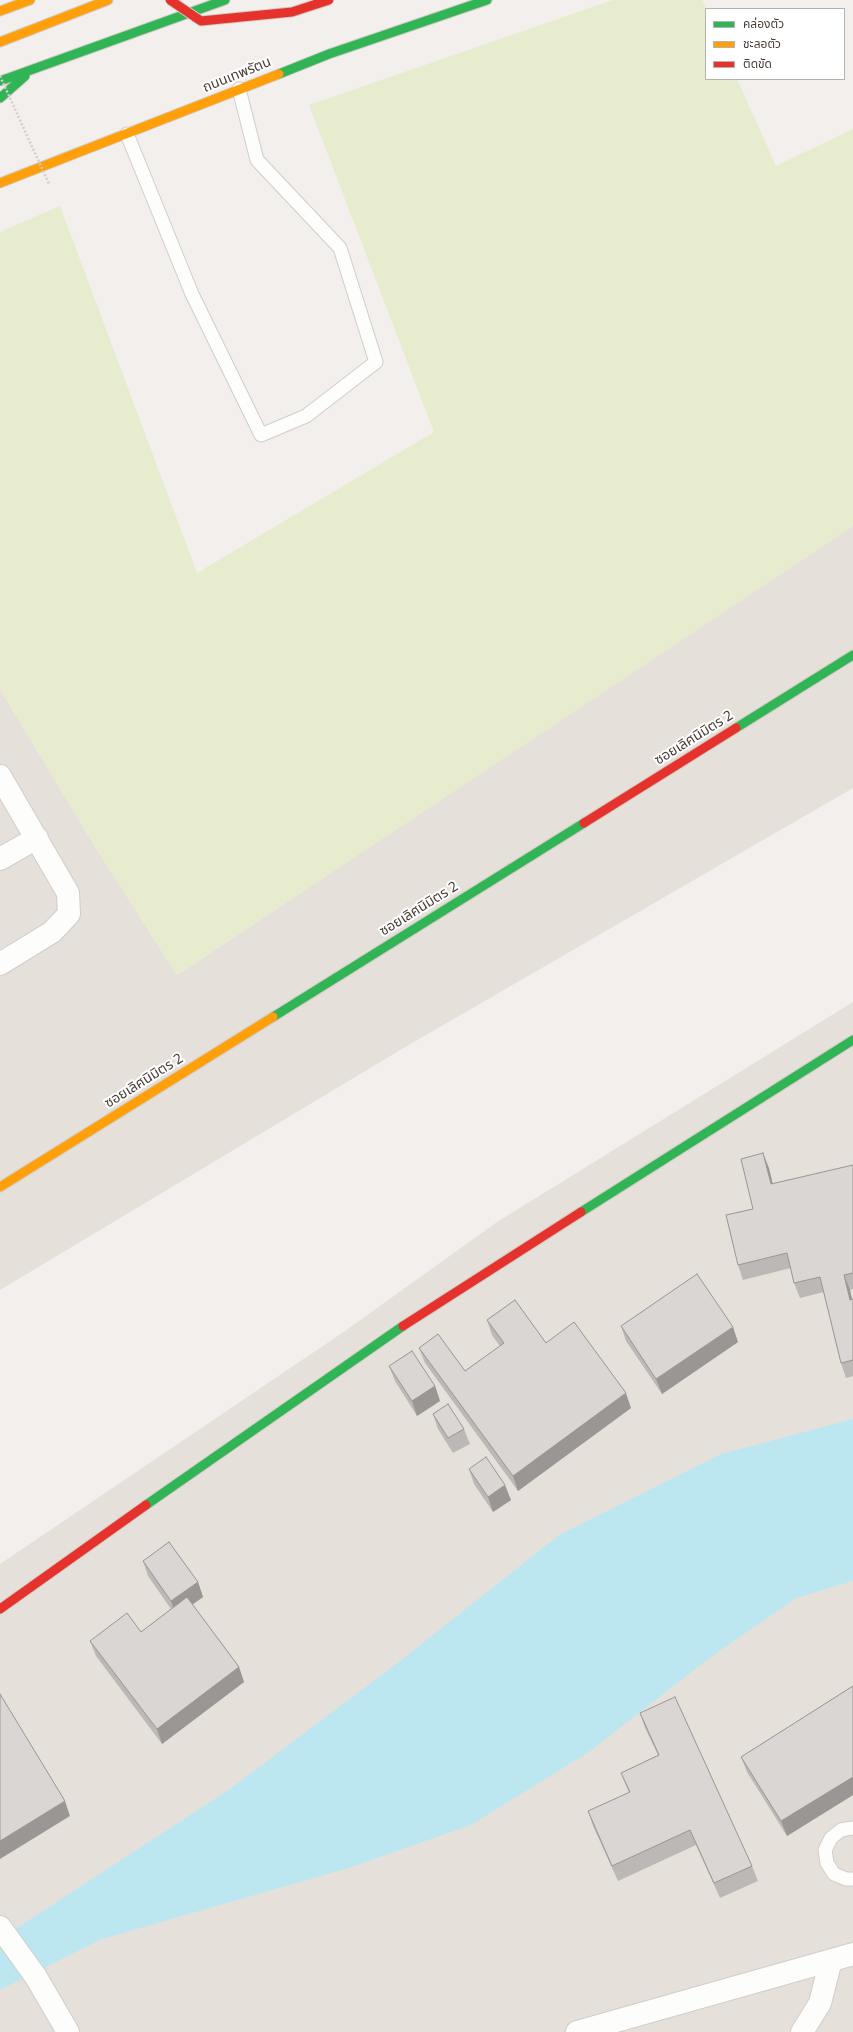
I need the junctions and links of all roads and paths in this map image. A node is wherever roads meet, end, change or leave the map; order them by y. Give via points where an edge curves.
1 (30, 0) edge
2 (108, 0) edge
3 (170, 0) edge
4 (225, 0) edge
5 (329, 0) edge
6 (487, 0) edge
7 (0, 11) edge
8 (0, 42) edge
9 (33, 69) junction
10 (0, 76) edge
11 (0, 81) edge
12 (240, 89) junction
13 (0, 98) edge
14 (127, 134) junction
15 (0, 183) edge
16 (49, 184) dead end
17 (853, 655) edge
18 (0, 776) edge
19 (37, 838) junction
20 (0, 860) edge
21 (0, 964) edge
22 (853, 1040) edge
23 (0, 1187) edge
24 (0, 1609) edge
25 (853, 1828) edge
26 (853, 1879) edge
27 (853, 1883) edge
28 (0, 1927) edge
29 (853, 1954) edge
30 (831, 1960) junction
31 (68, 2032) edge
32 (577, 2032) edge
33 (802, 2032) edge

1 - 7 main road
2 - 8 main road
3 - 5 main road, bridge via 201,21 292,12
4 - 9 main road
6 - 12 main road, ถนนเทพรัตน via 329,54
9 - 11 main road
9 - 13 main road
10 - 16 path, bridge
12 - 14 main road, ถนนเทพรัตน
12 - 14 lane via 257,160 340,248 376,362 306,416 261,436 192,294
14 - 15 main road, ถนนเทพรัตน
17 - 23 main road, ซอยเลิศนิมิตร 2
18 - 19 street
19 - 20 street
19 - 21 street via 68,893 69,914 52,932
22 - 24 main road via 412,1320 330,1375
25 - 26 lane via 841,1830 830,1838 825,1850 827,1863 834,1874
26 - 27 lane
28 - 31 street via 36,1977
29 - 30 street
30 - 32 street
30 - 33 street via 820,2003

